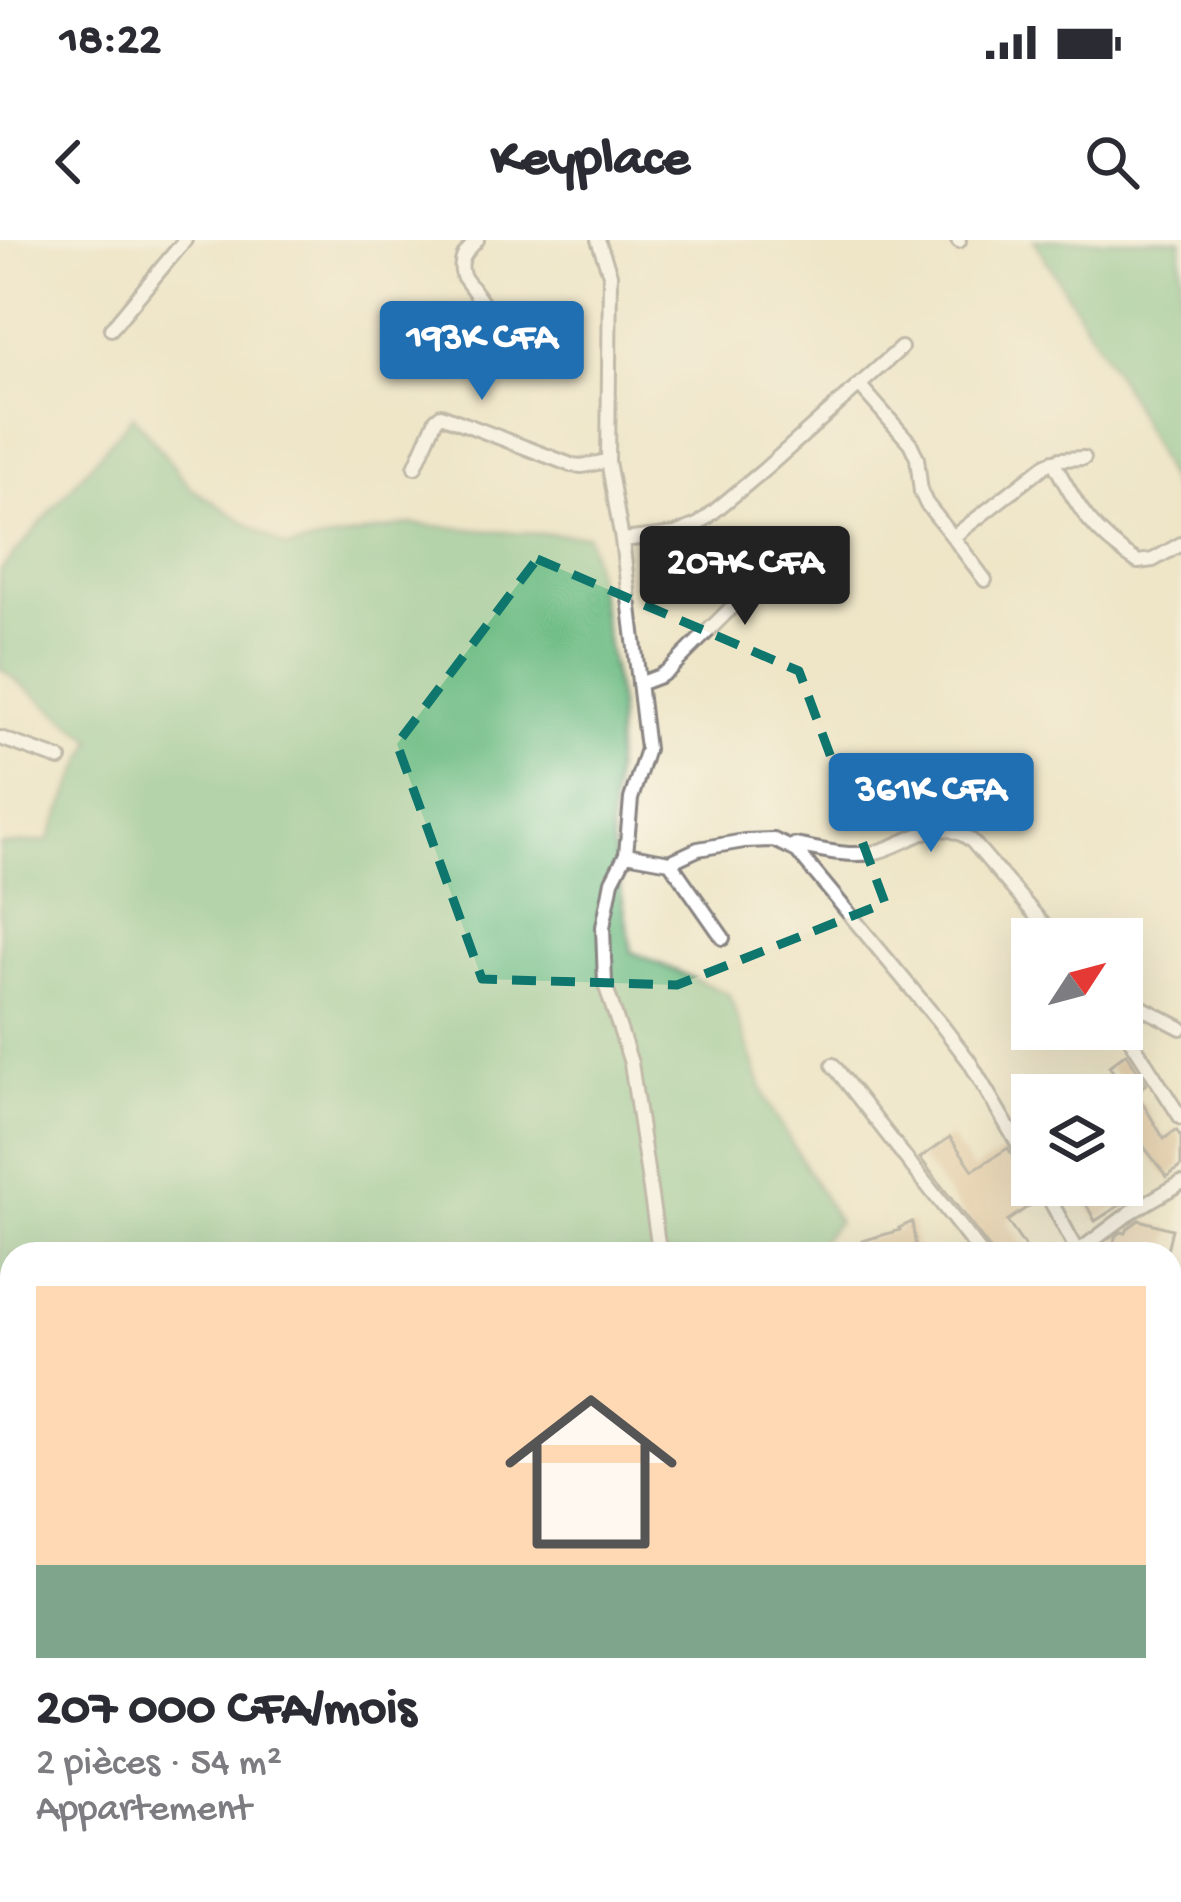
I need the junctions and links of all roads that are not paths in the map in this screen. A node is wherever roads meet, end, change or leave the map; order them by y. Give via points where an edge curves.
1 (185, 240) edge
2 (477, 240) edge
3 (598, 240) edge
4 (492, 316) dead end
5 (112, 329) dead end
6 (901, 348) dead end
7 (860, 386) junction
8 (1084, 458) dead end
9 (608, 461) junction
10 (1053, 461) junction
11 (415, 467) dead end
12 (953, 537) junction
13 (839, 538) dead end
14 (622, 540) junction
15 (1181, 544) edge
16 (986, 580) dead end
17 (640, 684) junction
18 (0, 738) edge
19 (60, 759) dead end
20 (787, 844) junction
21 (626, 854) junction
22 (670, 862) junction
23 (1037, 918) edge
24 (723, 938) dead end
25 (1143, 1009) edge
26 (1181, 1028) edge
27 (1137, 1050) edge
28 (833, 1065) dead end
29 (1181, 1118) edge
30 (1011, 1132) edge
31 (1181, 1183) edge
32 (1054, 1206) edge
33 (658, 1242) edge
34 (972, 1242) edge
35 (1072, 1242) edge
36 (1092, 1242) edge

1 - 5 street
2 - 4 street via 461,269
3 - 9 street via 610,274
6 - 7 street
7 - 12 street via 910,443 926,503
7 - 14 street via 699,524
8 - 10 street
9 - 11 street via 571,465 441,415
9 - 14 street
10 - 12 street
10 - 15 street via 1109,544 1138,562
12 - 16 street
13 - 17 street via 732,607 669,670
14 - 17 street
17 - 21 street via 647,749
18 - 19 street
20 - 22 street via 744,841
20 - 23 street via 855,855 934,828 962,833
20 - 30 street via 940,1023
21 - 22 street
21 - 33 street via 603,927 605,983 631,1063
22 - 24 street
25 - 26 street
27 - 29 street
28 - 34 street
31 - 36 street
32 - 35 street

